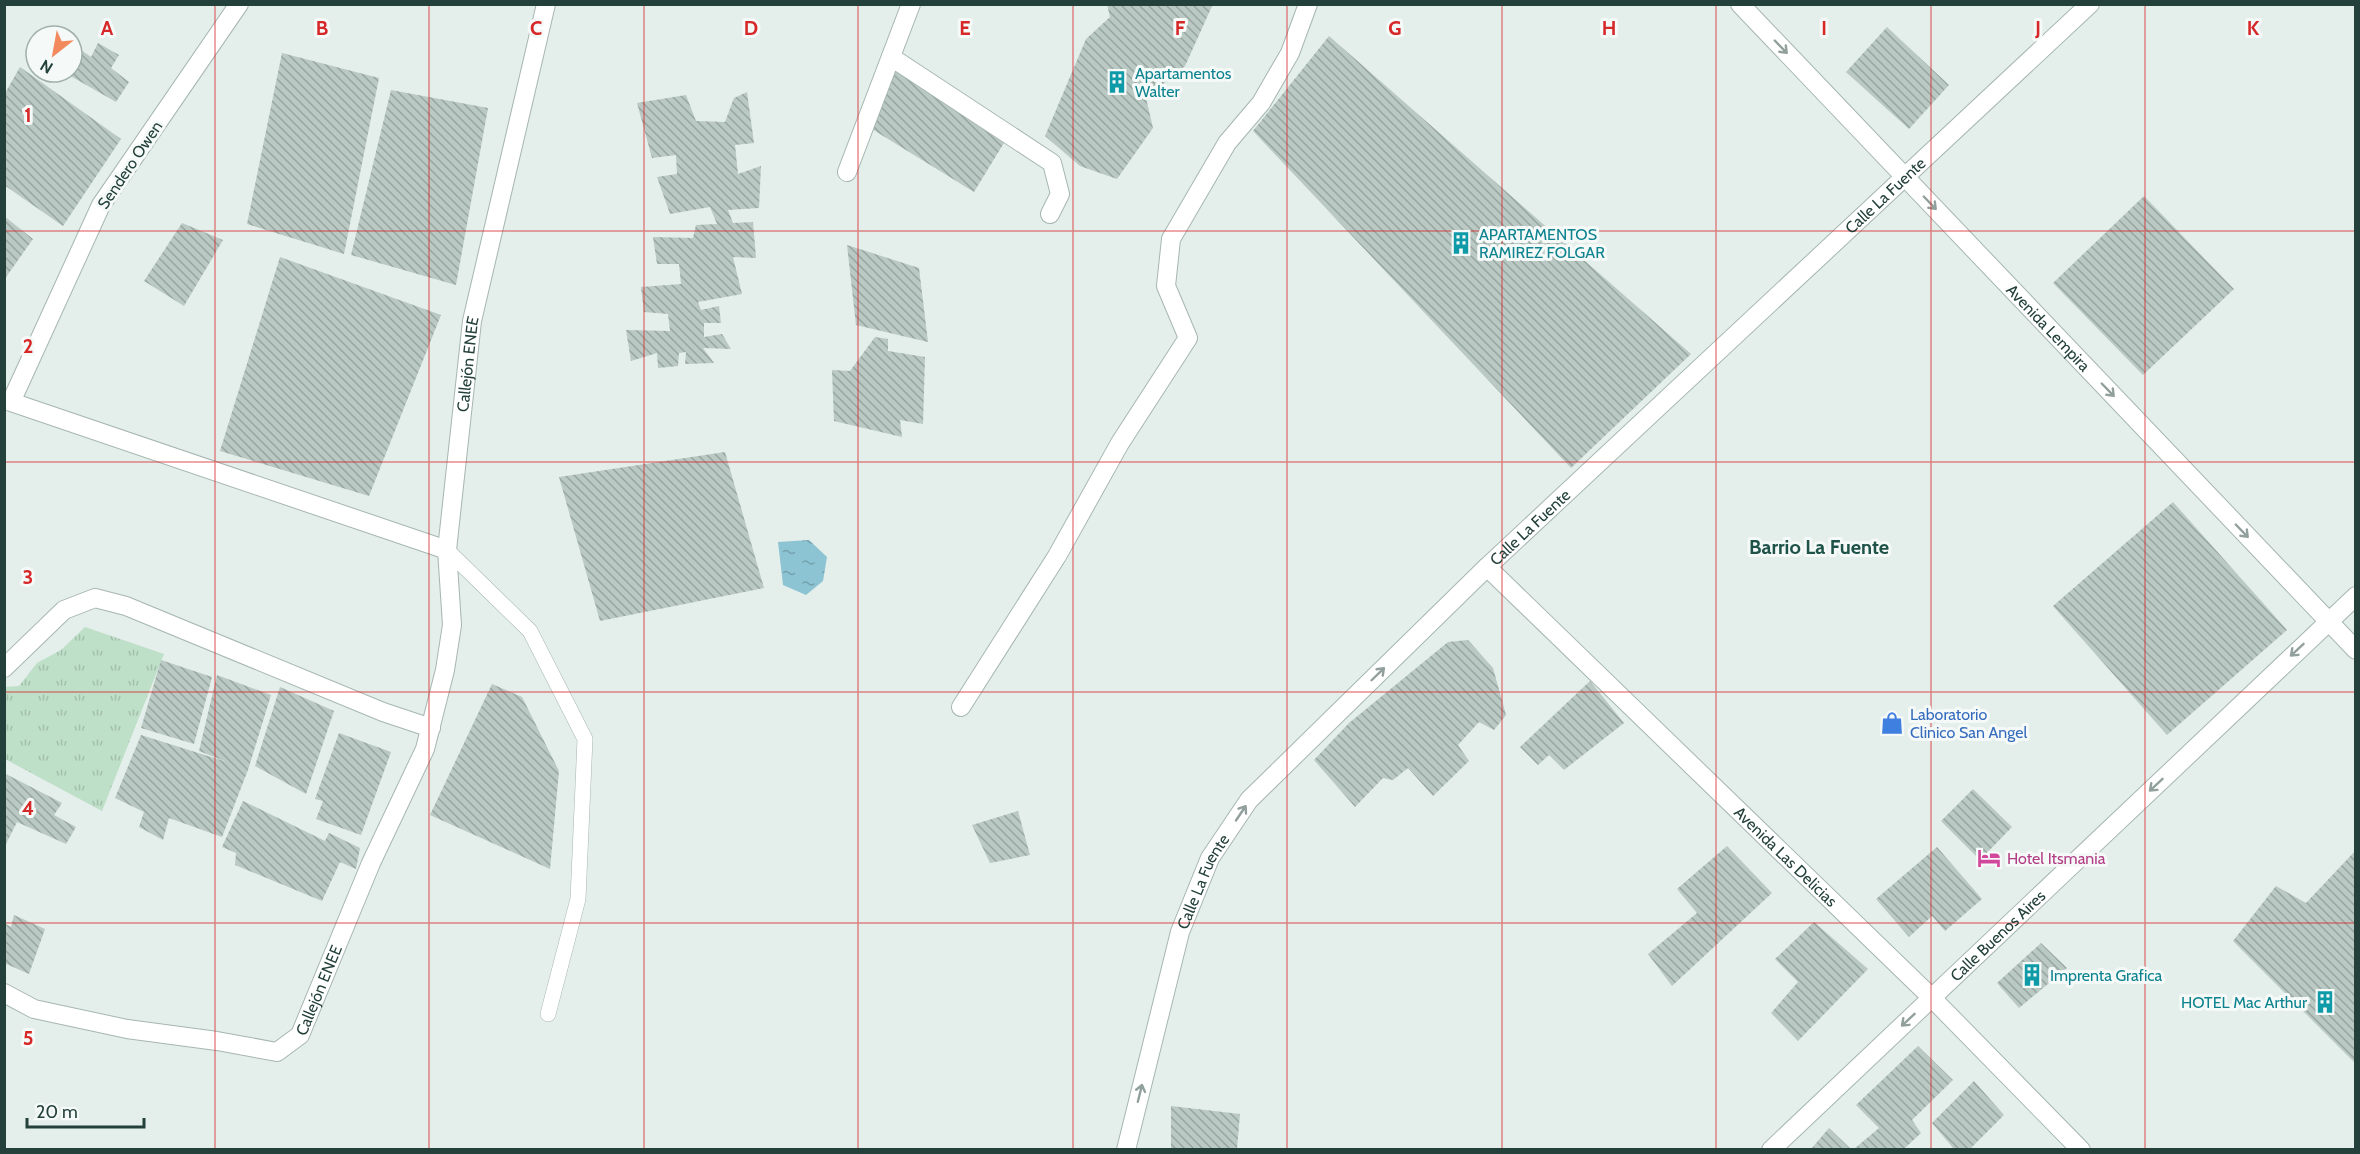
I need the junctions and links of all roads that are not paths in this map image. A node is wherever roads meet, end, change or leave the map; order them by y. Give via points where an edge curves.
1 (239, 4) edge
2 (546, 4) edge
3 (911, 4) edge
4 (1308, 4) edge
5 (1740, 4) edge
6 (2090, 4) edge
7 (891, 57) junction
8 (847, 172) dead end
9 (1904, 176) junction
10 (1050, 214) dead end
11 (447, 550) junction
12 (1487, 567) junction
13 (2355, 596) edge
14 (2328, 621) junction
15 (2355, 650) edge
16 (4, 668) edge
17 (961, 707) dead end
18 (431, 728) junction
19 (4, 993) edge
20 (1931, 997) junction
21 (548, 1014) dead end
22 (1126, 1149) edge
23 (1771, 1149) edge
24 (2081, 1149) edge

1 - 11 street, Sendero Owen via 101,205 11,402
2 - 11 street, Callejón ENEE via 472,321
3 - 7 street
4 - 17 street via 1284,63 1261,103 1227,143 1171,239 1166,286 1188,338
5 -> 9 street, Avenida Lempira
6 - 9 street, Calle La Fuente
7 - 8 street
7 - 10 street via 1052,163 1060,194
9 - 12 street, Calle La Fuente
9 -> 14 street, Avenida Lempira
11 - 18 street, Callejón ENEE via 452,625
11 - 21 lane via 530,631 585,739 578,899
12 - 20 street, Avenida Las Delicias
22 -> 12 street, Calle La Fuente via 1180,932 1210,858 1249,800
13 - 14 street, Calle Buenos Aires
14 - 15 street, Avenida Lempira
14 -> 20 street, Calle Buenos Aires
16 - 18 street via 64,610 95,598 126,606
18 - 19 street, Callejón ENEE via 300,1035 277,1052 127,1029 34,1009
20 -> 23 street, Calle Buenos Aires
20 - 24 street, Avenida Las Delicias

